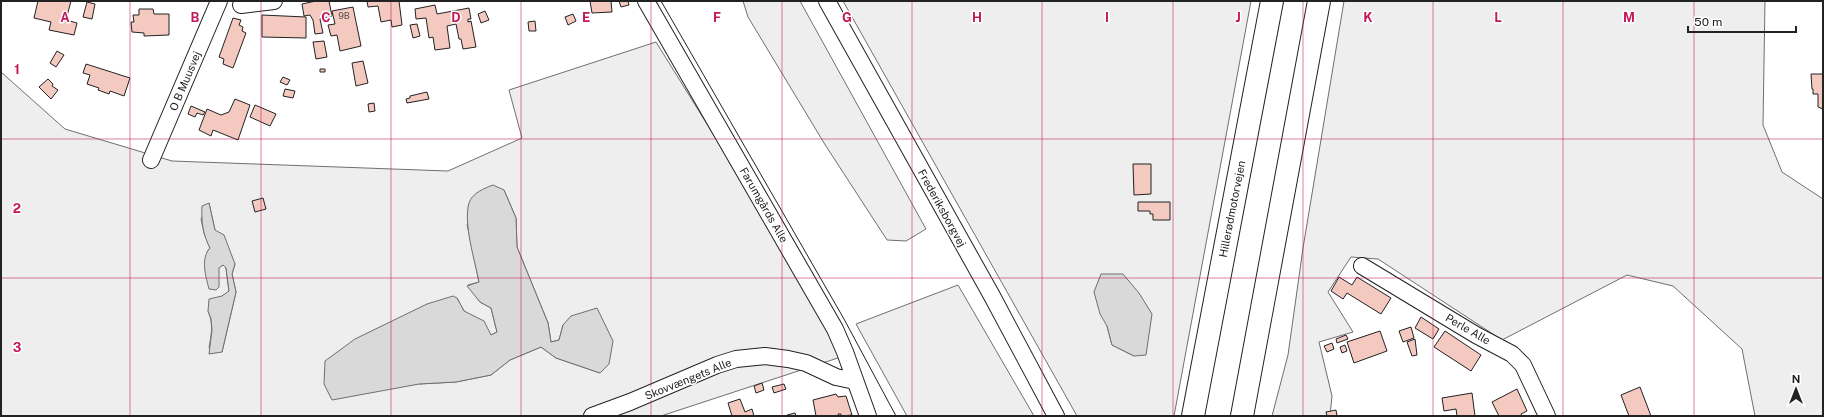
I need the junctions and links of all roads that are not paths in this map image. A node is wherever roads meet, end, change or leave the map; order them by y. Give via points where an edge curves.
1 (218, 1) edge
2 (274, 1) edge
3 (646, 1) edge
4 (826, 1) edge
5 (1272, 1) edge
6 (1319, 1) edge
7 (241, 5) dead end
8 (151, 160) dead end
9 (1362, 266) dead end
10 (854, 381) junction
11 (592, 416) edge
12 (868, 416) edge
13 (1056, 416) edge
14 (1193, 416) edge
15 (1242, 416) edge
16 (1548, 416) edge

1 - 8 street, O B Muusvej
2 - 7 street
3 - 10 street, Farumgårds Alle via 835,329 846,352
4 - 13 street, Frederiksborgvej via 992,296
5 - 14 highway, Hillerødmotorvejen
6 - 15 highway
9 - 16 street, Perle Alle via 1512,354 1523,365
10 - 11 street, Skovvængets Alle via 788,359 765,356 736,359
10 - 12 street, Farumgårds Alle

